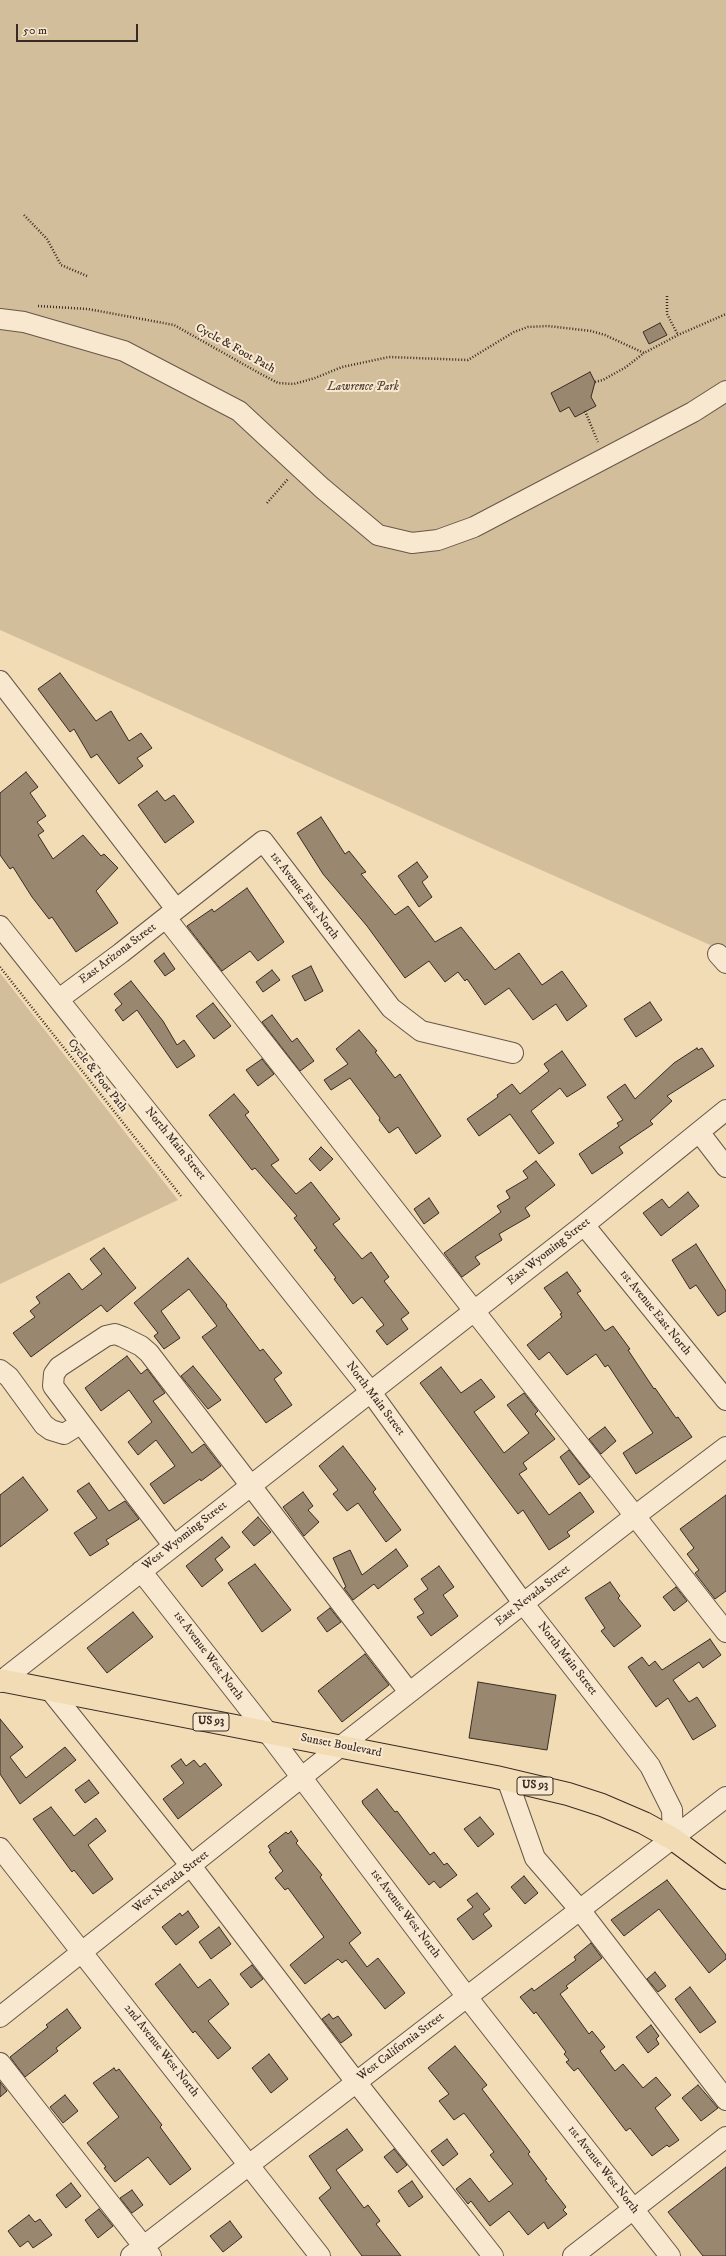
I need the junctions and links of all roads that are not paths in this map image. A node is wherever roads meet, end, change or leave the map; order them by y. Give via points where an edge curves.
1 (0, 319) edge
2 (726, 391) edge
3 (0, 681) edge
4 (171, 914) junction
5 (0, 926) edge
6 (59, 999) junction
7 (513, 1053) dead end
8 (726, 1110) edge
9 (699, 1132) junction
10 (726, 1167) edge
11 (584, 1225) junction
12 (474, 1310) junction
13 (0, 1370) edge
14 (370, 1391) junction
15 (726, 1400) edge
16 (80, 1424) junction
17 (726, 1447) edge
18 (250, 1485) junction
19 (635, 1516) junction
20 (174, 1545) junction
21 (141, 1571) junction
22 (523, 1604) junction
23 (726, 1632) edge
24 (1, 1681) edge
25 (50, 1690) junction
26 (409, 1692) junction
27 (268, 1733) junction
28 (341, 1746) junction
29 (301, 1777) junction
30 (508, 1779) junction
31 (726, 1797) edge
32 (673, 1839) junction
33 (0, 1848) edge
34 (191, 1866) junction
35 (726, 1878) edge
36 (580, 1910) junction
37 (83, 1952) junction
38 (467, 1997) junction
39 (0, 2017) edge
40 (0, 2063) edge
41 (356, 2082) junction
42 (726, 2100) edge
43 (726, 2137) edge
44 (250, 2165) junction
45 (633, 2209) junction
46 (141, 2253) edge
47 (320, 2256) edge
48 (493, 2256) edge
49 (573, 2256) edge
50 (670, 2256) edge

1 - 2 street via 24,322 124,351 239,411 378,535 412,543 438,540 474,527 693,412
3 - 4 street
4 - 6 street, East Arizona Street
4 - 7 street, 1st Avenue East North via 263,842 391,1008 421,1031
4 - 12 street
5 - 6 street, North Main Street
6 - 14 street, North Main Street
8 - 9 street, East Wyoming Street
9 - 10 street
9 - 11 street, East Wyoming Street
11 - 12 street, East Wyoming Street
11 - 15 street, 1st Avenue East North
12 - 14 street, East Wyoming Street
12 - 19 street
13 - 16 street via 9,1376 44,1425 51,1430 64,1434
14 - 18 street, West Wyoming Street
14 - 22 street, North Main Street
16 - 18 street via 52,1386 54,1374 65,1361 106,1336 115,1334 141,1346 149,1353
16 - 20 street via 123,1476
17 - 19 street, East Nevada Street
18 - 20 street, West Wyoming Street
18 - 26 street
19 - 22 street, East Nevada Street
19 - 23 street
20 - 21 street, West Wyoming Street
21 - 24 street, West Wyoming Street
21 - 27 street, 1st Avenue West North
22 - 26 street, East Nevada Street
22 - 32 street, North Main Street via 650,1766 672,1810
24 - 25 main road, Sunset Boulevard / US 93
25 - 27 main road, Sunset Boulevard / US 93
25 - 34 street
26 - 28 street, East Nevada Street
27 - 28 main road, Sunset Boulevard / US 93
27 - 29 street, 1st Avenue West North
28 - 29 street, West Nevada Street
28 - 30 main road, Sunset Boulevard / US 93
29 - 34 street, West Nevada Street
29 - 38 street, 1st Avenue West North
30 - 32 main road, Sunset Boulevard / US 93 via 602,1805
30 - 36 street via 535,1858
31 - 32 street, West California Street
32 - 35 main road, US 93
32 - 36 street, West California Street
33 - 37 street, 2nd Avenue West North
34 - 37 street, West Nevada Street
34 - 41 street
36 - 38 street, West California Street
36 - 42 street
37 - 39 street, West Nevada Street
37 - 44 street, 2nd Avenue West North
38 - 41 street, West California Street
38 - 45 street, 1st Avenue West North
40 - 46 street
41 - 44 street, West California Street
41 - 48 street
43 - 45 street
44 - 46 street, West California Street
44 - 47 street, 2nd Avenue West North
45 - 49 street
45 - 50 street, 1st Avenue West North

